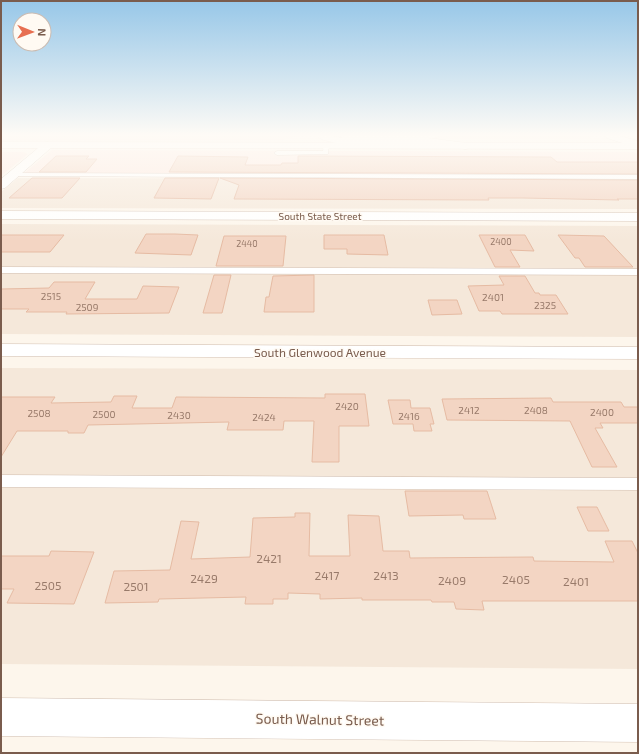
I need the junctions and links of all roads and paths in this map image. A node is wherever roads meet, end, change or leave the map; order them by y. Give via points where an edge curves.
1 (17, 171) edge
2 (12, 175) junction
3 (638, 177) edge
4 (1, 184) edge
5 (1, 216) edge
6 (638, 217) edge
7 (1, 270) edge
8 (638, 272) edge
9 (1, 350) edge
10 (638, 353) edge
11 (1, 481) edge
12 (638, 484) edge
13 (1, 717) edge
14 (638, 723) edge

1 - 2 street
2 - 3 lane
2 - 4 street
5 - 6 street, South State Street
7 - 8 lane
9 - 10 street, South Glenwood Avenue
11 - 12 lane
13 - 14 street, South Walnut Street

